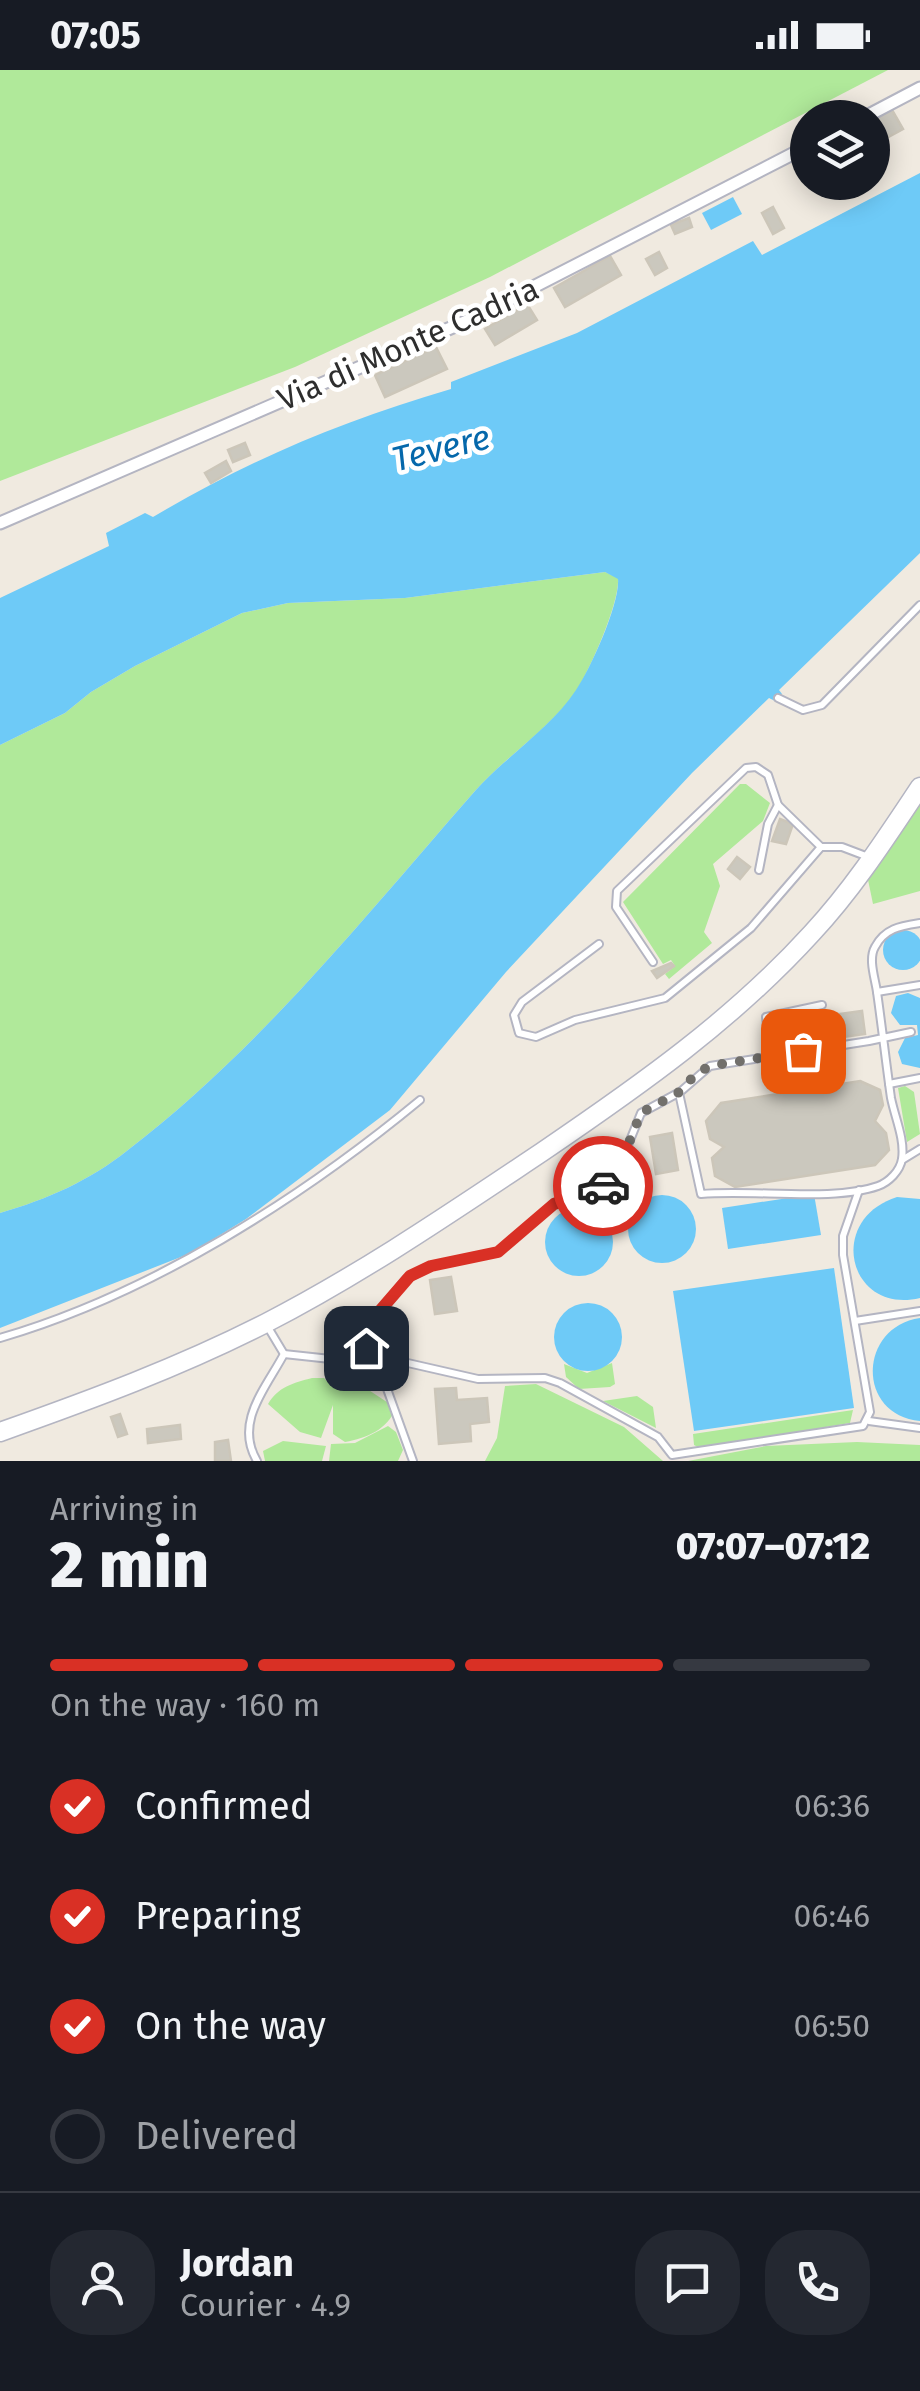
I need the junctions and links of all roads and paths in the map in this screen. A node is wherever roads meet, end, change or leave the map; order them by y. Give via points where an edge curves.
1 (920, 88) edge
2 (890, 104) edge
3 (790, 155) edge
4 (0, 523) edge
5 (920, 606) edge
6 (778, 698) dead end
7 (920, 788) edge
8 (778, 806) junction
9 (821, 846) junction
10 (872, 858) junction
11 (759, 870) dead end
12 (920, 923) edge
13 (599, 944) dead end
14 (653, 962) dead end
15 (920, 986) edge
16 (877, 992) junction
17 (822, 1005) dead end
18 (911, 1032) dead end
19 (883, 1038) junction
20 (770, 1056) junction
21 (920, 1078) edge
22 (890, 1084) junction
23 (678, 1093) junction
24 (420, 1100) dead end
25 (920, 1149) edge
26 (902, 1160) junction
27 (859, 1190) junction
28 (920, 1311) edge
29 (855, 1321) junction
30 (266, 1323) junction
31 (0, 1338) edge
32 (364, 1352) junction
33 (284, 1354) junction
34 (349, 1361) junction
35 (869, 1421) junction
36 (920, 1428) edge
37 (0, 1432) edge
38 (257, 1461) edge
39 (412, 1461) edge

1 - 2 street
3 - 4 street, Via di Monte Cadria via 457,326
5 - 6 lane via 822,705 803,710
7 - 10 street
8 - 9 lane
8 - 11 lane
8 - 14 lane via 768,775 746,768 617,892 616,907
9 - 10 lane
9 - 13 lane via 751,928 664,998 536,1037 519,1033 514,1015 522,1002
10 - 30 street via 784,964 688,1048 396,1249
12 - 16 lane via 897,927 877,943
15 - 16 lane
16 - 19 lane
17 - 20 lane via 766,1017
18 - 19 lane
19 - 20 lane
19 - 22 lane
20 - 23 lane via 710,1066
21 - 22 lane
22 - 26 lane
23 - 27 lane via 702,1194
23 - 32 lane via 641,1113 618,1170 604,1185 554,1204 498,1252 431,1266 406,1279 378,1313
24 - 31 lane via 185,1261
25 - 26 lane
26 - 27 lane via 893,1177
27 - 29 lane via 843,1236
28 - 29 lane
29 - 35 lane
30 - 33 lane
30 - 37 street via 160,1372
32 - 34 lane
32 - 35 lane via 478,1379 545,1378 658,1437 672,1454
33 - 34 lane
33 - 38 lane via 248,1424
34 - 39 lane via 388,1382
35 - 36 lane

